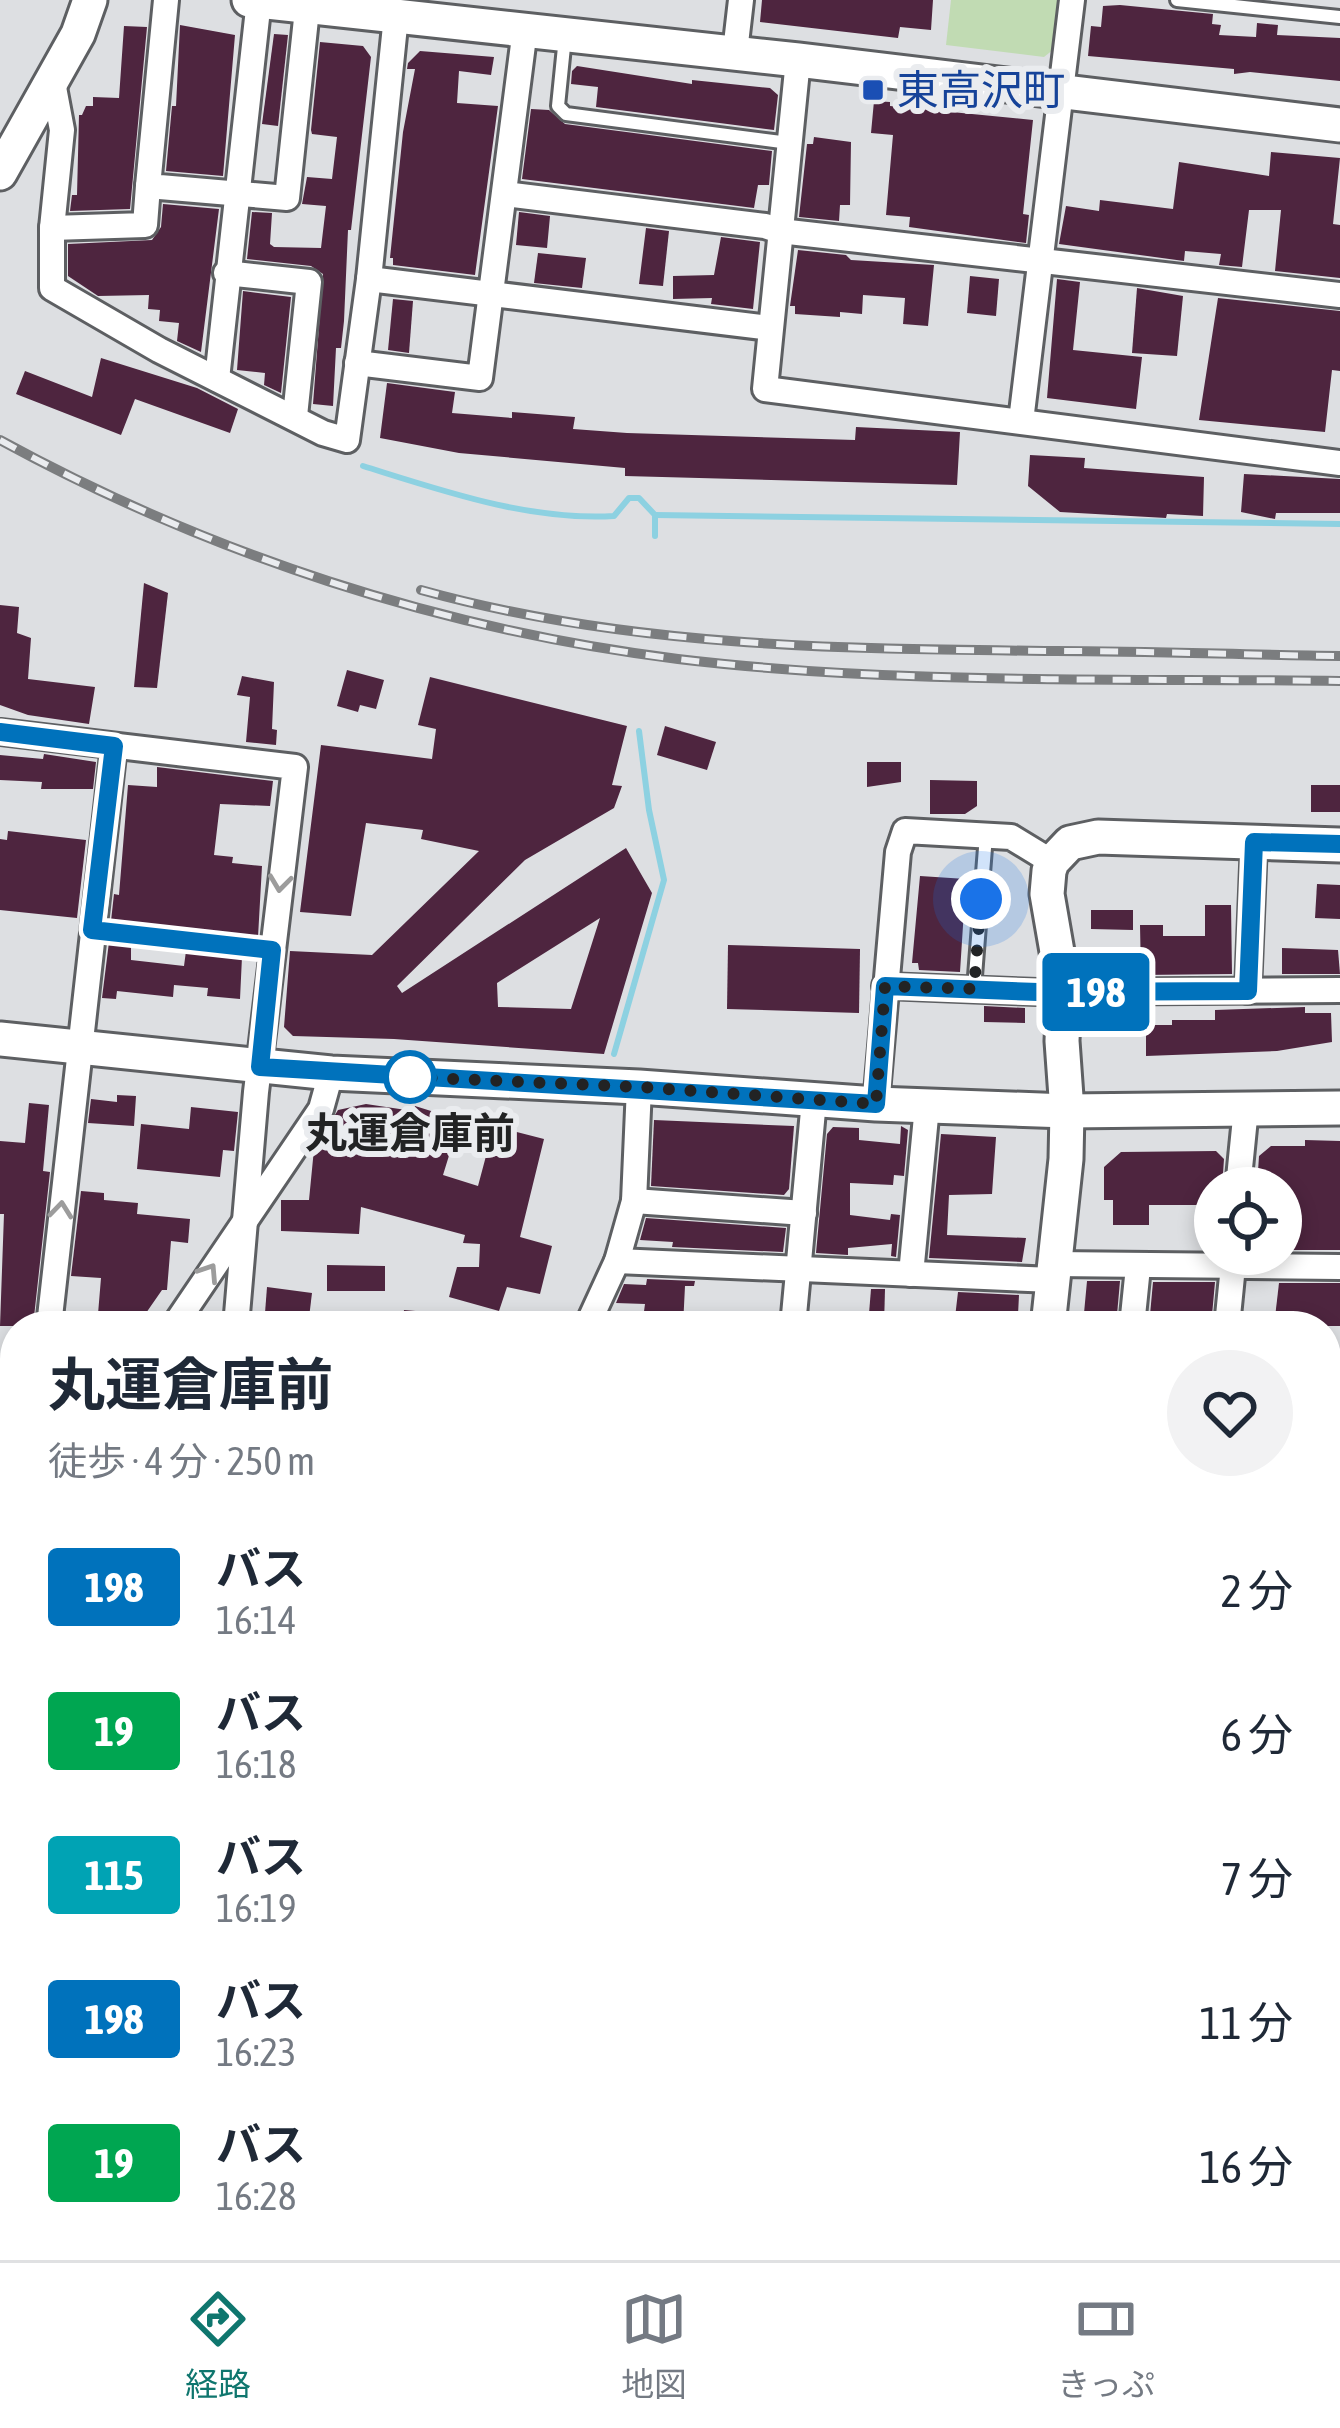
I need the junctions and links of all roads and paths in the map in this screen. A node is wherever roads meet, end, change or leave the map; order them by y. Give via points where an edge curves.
1 (90, 0) edge
2 (166, 0) edge
3 (249, 0) edge
4 (259, 0) edge
5 (741, 0) edge
6 (1072, 0) edge
7 (1177, 0) edge
8 (308, 3) edge
9 (397, 8) edge
10 (1340, 17) edge
11 (525, 28) junction
12 (566, 33) junction
13 (735, 52) junction
14 (798, 60) junction
15 (53, 82) junction
16 (1061, 92) junction
17 (1340, 125) edge
18 (789, 142) junction
19 (0, 173) edge
20 (148, 186) junction
21 (505, 194) junction
22 (234, 195) junction
23 (52, 228) junction
24 (780, 231) junction
25 (1042, 261) junction
26 (226, 273) junction
27 (369, 280) junction
28 (493, 295) junction
29 (1340, 295) edge
30 (770, 328) junction
31 (357, 362) junction
32 (217, 379) junction
33 (296, 416) junction
34 (1021, 422) junction
35 (1340, 463) edge
36 (0, 732) edge
37 (114, 746) junction
38 (986, 835) junction
39 (1254, 842) junction
40 (1340, 844) edge
41 (1052, 862) junction
42 (92, 930) junction
43 (272, 950) junction
44 (885, 986) junction
45 (974, 989) junction
46 (1340, 990) edge
47 (1248, 991) junction
48 (1064, 992) junction
49 (0, 1039) edge
50 (79, 1046) junction
51 (260, 1067) junction
52 (331, 1073) junction
53 (639, 1087) junction
54 (814, 1100) junction
55 (876, 1104) junction
56 (927, 1106) junction
57 (1246, 1108) junction
58 (1340, 1108) edge
59 (1067, 1111) junction
60 (1240, 1167) edge
61 (634, 1201) junction
62 (804, 1213) junction
63 (245, 1220) junction
64 (617, 1261) junction
65 (1194, 1264) edge
66 (1302, 1266) edge
67 (1138, 1268) junction
68 (1340, 1268) edge
69 (798, 1270) junction
70 (1054, 1272) junction
71 (911, 1274) junction
72 (1232, 1275) edge
73 (51, 1311) edge
74 (185, 1311) edge
75 (237, 1311) edge
76 (594, 1311) edge
77 (794, 1311) edge
78 (1050, 1311) edge
79 (1134, 1311) edge
80 (1228, 1311) edge

1 - 15 street
2 - 20 street
3 - 4 street
4 - 8 street
4 - 22 street
5 - 13 street
6 - 16 street
7 - 10 lane
8 - 9 street
8 - 22 street via 287,199
9 - 11 street
9 - 27 street
11 - 12 street
11 - 21 street
12 - 13 street
12 - 18 lane via 558,106 566,114
13 - 14 street
14 - 16 street
14 - 18 street
15 - 19 street
15 - 23 street via 62,130
16 - 17 street
16 - 25 street
18 - 24 street
20 - 22 street
20 - 23 street via 145,225
21 - 24 street
21 - 28 street
22 - 26 street
23 - 32 street via 52,288
24 - 25 street
24 - 30 street
25 - 29 street
25 - 34 street
26 - 32 street
26 - 33 street via 309,281
27 - 28 street
27 - 31 street
28 - 30 street
28 - 31 street via 480,377
30 - 34 street via 765,389
31 - 33 street via 347,440
32 - 33 street
34 - 35 street
36 - 37 street
37 - 42 street
37 -> 43 street via 295,766
38 - 41 street via 1011,837
38 - 44 street via 905,831
38 - 45 lane
39 - 40 street
39 - 41 street via 1098,837 1070,843
39 - 47 street
41 - 48 street via 1047,894
42 - 43 lane
42 - 50 street
43 - 51 street
44 - 45 street
44 - 55 street
45 - 48 street
46 - 47 street
47 - 48 street
48 - 59 street
49 - 50 street
50 - 51 street
73 -> 50 street
51 - 52 street
51 - 63 street
52 - 53 street
52 - 63 street via 321,1109
53 - 54 street
53 - 61 street
54 - 55 street
54 - 62 street
55 - 56 street
56 - 59 street
56 - 71 street
57 - 58 street
57 - 59 street
57 - 60 street
59 - 70 street
61 - 62 street
61 - 64 street
62 - 69 street
74 -> 63 street
63 - 75 street
64 - 69 street
64 - 76 street
65 - 67 street
66 - 68 street
67 - 70 street
67 - 79 street
69 - 71 street
69 - 77 street
70 - 71 street
70 - 78 street
72 - 80 street

